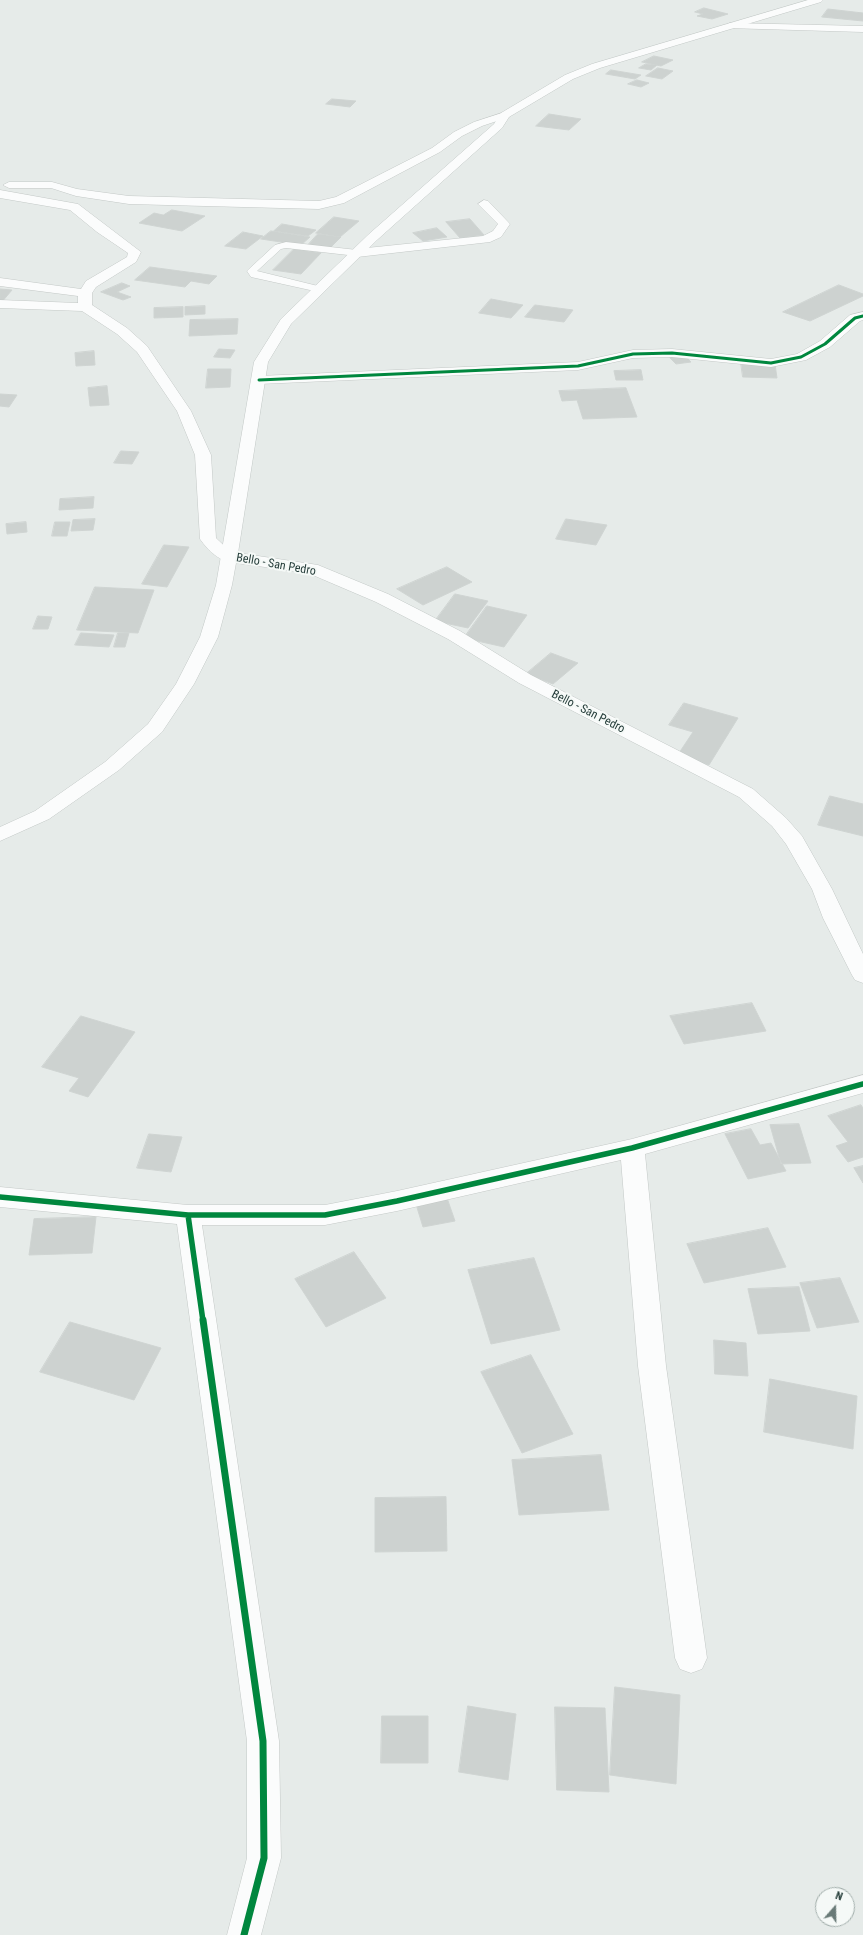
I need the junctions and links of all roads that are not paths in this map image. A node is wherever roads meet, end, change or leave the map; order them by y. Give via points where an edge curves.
1 (818, 0) edge
2 (730, 26) junction
3 (863, 29) edge
4 (505, 115) junction
5 (0, 187) edge
6 (0, 194) edge
7 (484, 204) dead end
8 (357, 253) junction
9 (0, 282) edge
10 (319, 289) junction
11 (85, 293) junction
12 (0, 304) edge
13 (85, 307) junction
14 (863, 316) edge
15 (259, 380) junction
16 (228, 557) junction
17 (0, 834) edge
18 (863, 975) edge
19 (863, 1084) edge
20 (632, 1148) junction
21 (0, 1197) edge
22 (188, 1215) junction
23 (691, 1658) dead end
24 (244, 1935) edge

1 - 2 street
2 - 3 street
2 - 4 street via 596,66 569,77
4 - 5 street via 458,134 436,150 330,203 291,205 129,200 76,192 52,185
4 - 8 street via 498,126
6 - 11 street via 74,207 135,252 132,259 91,284
7 - 8 street via 504,224 497,234 486,239
8 - 10 street
8 - 10 lane via 282,246 252,271 254,275
9 - 11 street
10 - 15 street via 286,322 271,344 261,362
11 - 13 street
12 - 13 street
13 - 16 street via 122,331 142,349 184,411 202,455 208,539
14 - 15 street via 855,318 825,344 801,357 771,363 672,353 633,354 578,366
15 - 16 street
16 - 17 street via 224,586 210,637 185,684 155,728 112,766 42,815
16 - 18 street, Bello - San Pedro via 312,568 382,598 454,635 525,679 746,793 780,822 795,841 822,889
19 - 20 street
20 - 22 street via 325,1215
20 - 23 street via 652,1366
21 - 22 street
22 - 24 street via 263,1741 264,1858

